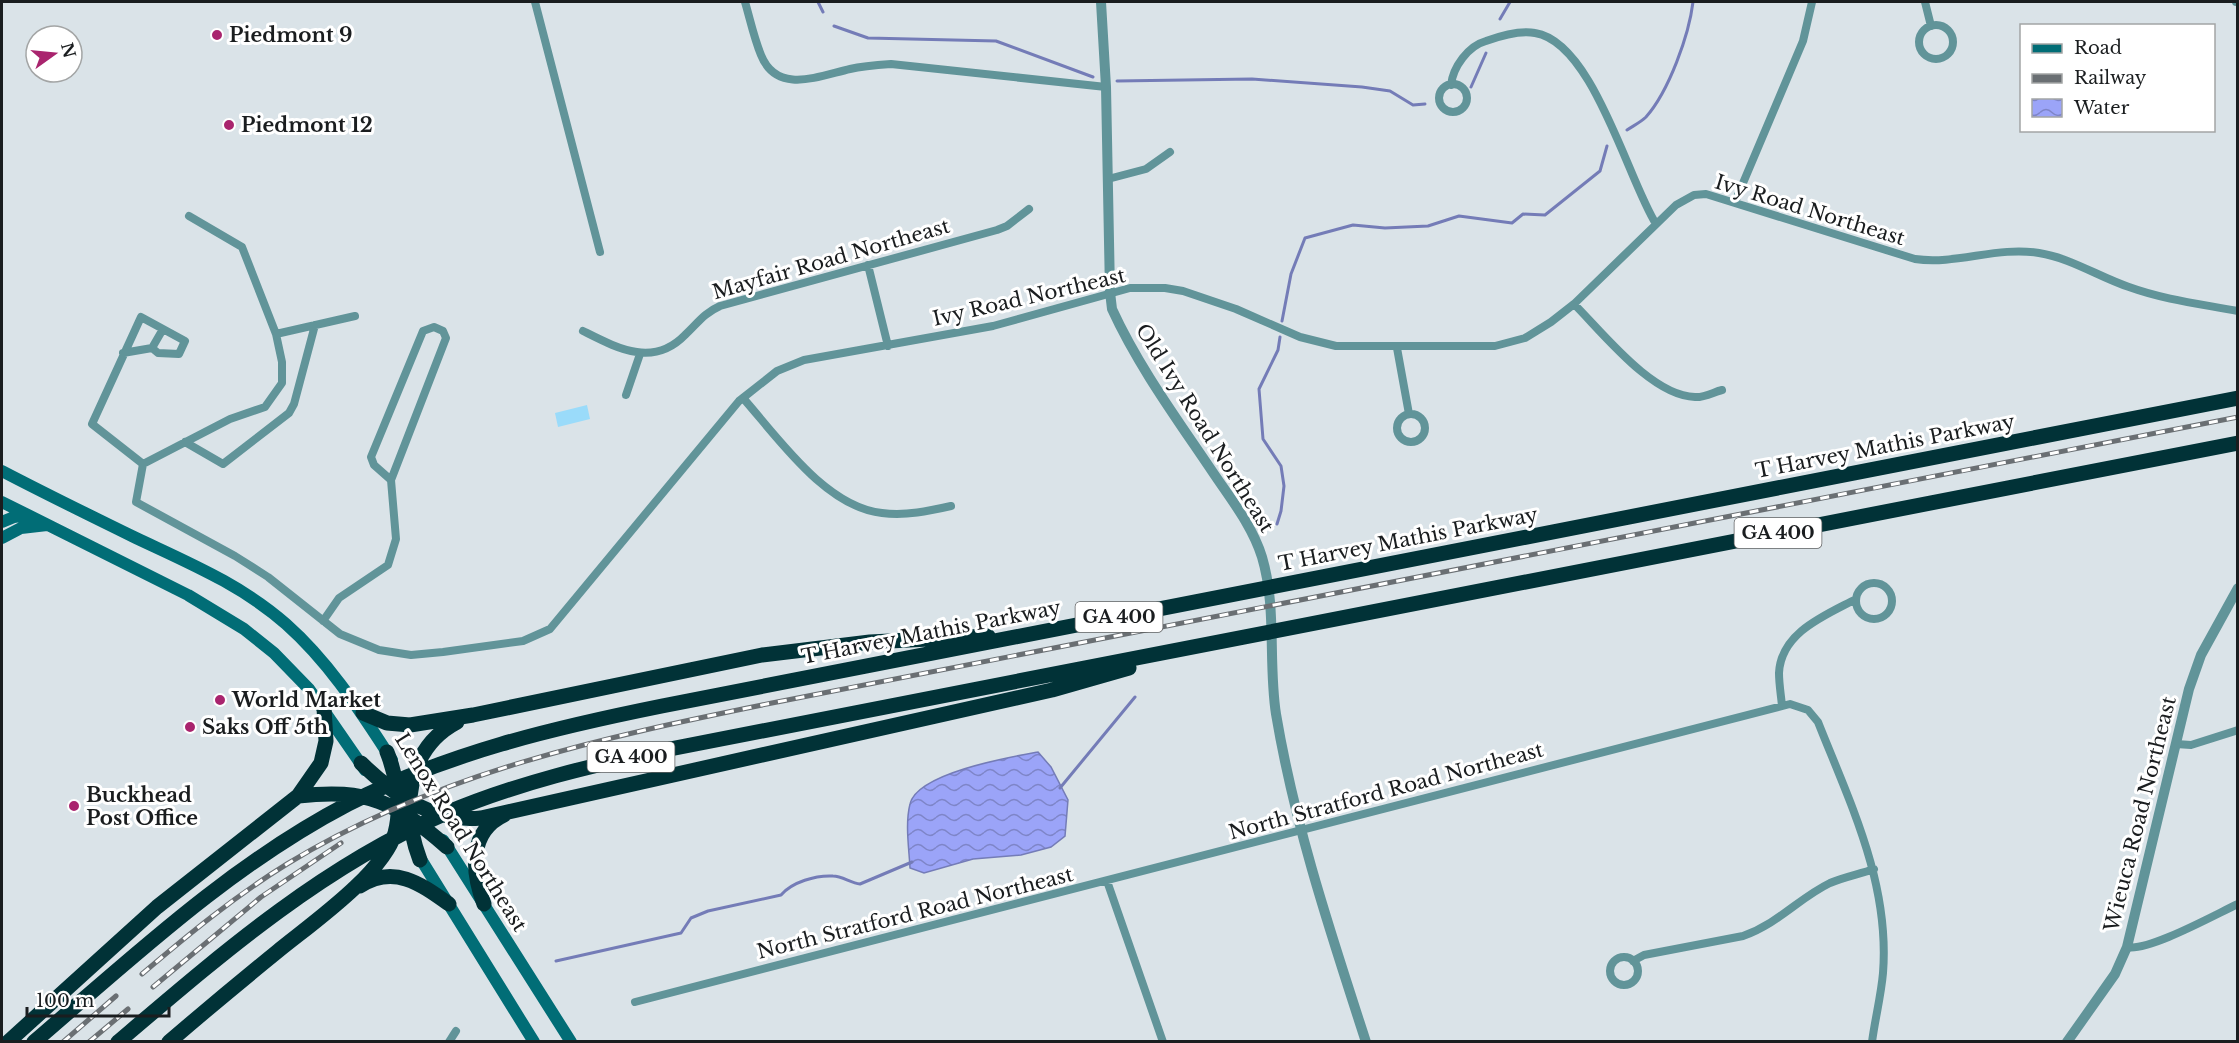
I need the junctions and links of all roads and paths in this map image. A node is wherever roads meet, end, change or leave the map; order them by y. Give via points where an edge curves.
1 (535, 2) edge
2 (745, 2) edge
3 (1101, 2) edge
4 (1812, 2) edge
5 (1925, 2) edge
6 (1931, 26) junction
7 (1451, 85) dead end
8 (1106, 87) junction
9 (1170, 152) dead end
10 (1108, 179) junction
11 (1735, 202) junction
12 (1029, 209) dead end
13 (189, 216) dead end
14 (1656, 224) junction
15 (600, 252) dead end
16 (868, 265) junction
17 (1110, 292) junction
18 (1574, 304) junction
19 (2238, 311) edge
20 (355, 316) dead end
21 (315, 325) junction
22 (163, 329) junction
23 (583, 331) dead end
24 (276, 334) junction
25 (888, 346) junction
26 (152, 348) junction
27 (1397, 348) junction
28 (123, 353) junction
29 (640, 354) junction
30 (280, 386) junction
31 (298, 389) junction
32 (1722, 390) dead end
33 (626, 395) dead end
34 (743, 398) junction
35 (2238, 398) edge
36 (1409, 414) dead end
37 (184, 442) junction
38 (2238, 443) edge
39 (143, 464) junction
40 (2, 471) edge
41 (391, 480) junction
42 (2, 502) edge
43 (951, 506) dead end
44 (28, 515) junction
45 (2, 522) edge
46 (47, 525) junction
47 (2, 538) edge
48 (2238, 588) edge
49 (1857, 599) junction
50 (323, 621) junction
51 (1024, 636) junction
52 (1215, 642) junction
53 (1782, 706) junction
54 (324, 708) junction
55 (363, 713) junction
56 (473, 715) junction
57 (2238, 730) edge
58 (2175, 744) junction
59 (387, 752) joint
60 (361, 763) joint
61 (298, 796) junction
62 (404, 806) junction
63 (512, 812) junction
64 (1301, 830) junction
65 (447, 847) joint
66 (420, 860) joint
67 (1874, 869) junction
68 (1107, 881) junction
69 (338, 901) junction
70 (449, 904) junction
71 (483, 904) junction
72 (2238, 904) edge
73 (2127, 947) junction
74 (1633, 961) dead end
75 (635, 1002) dead end
76 (456, 1031) dead end
77 (8, 1041) edge
78 (34, 1041) edge
79 (118, 1041) edge
80 (169, 1041) edge
81 (449, 1041) edge
82 (534, 1041) edge
83 (571, 1041) edge
84 (1163, 1041) edge
85 (1366, 1041) edge
86 (1872, 1041) edge
87 (2067, 1041) edge

1 - 15 street
2 - 8 street via 761,56 786,79 812,80 858,67 891,64
3 - 8 street, Old Ivy Road Northeast
4 - 11 street via 1803,41
5 - 6 street
6 - 6 street via 1923,29 1918,40 1920,51 1934,59 1948,57 1954,47 1948,27
7 - 14 street via 1452,75 1478,43 1514,34 1546,37 1580,67 1610,122 1644,206
8 - 10 street, Old Ivy Road Northeast
9 - 10 street via 1146,169
10 - 17 street, Old Ivy Road Northeast
11 - 14 street, Ivy Road Northeast via 1714,195 1694,195
11 - 19 street, Ivy Road Northeast via 1915,259 1947,262 2012,252 2041,253 2156,296
12 - 16 street, Mayfair Road Northeast via 997,230
13 - 24 street via 242,247
14 - 18 street, Ivy Road Northeast
16 - 25 street
16 - 29 street, Mayfair Road Northeast via 720,306 702,316 673,345
17 - 25 street, Ivy Road Northeast via 993,326
17 - 27 street, Ivy Road Northeast via 1148,287 1183,291 1317,342
17 - 64 street, Old Ivy Road Northeast via 1118,322 1241,515 1262,559 1269,596 1276,714
18 - 27 street, Ivy Road Northeast via 1537,332 1509,343 1479,348
18 - 32 street via 1652,381 1677,394 1697,398
20 - 21 street
21 - 24 street
21 - 31 street
22 - 26 street
22 - 26 street via 185,341 179,354 158,354
22 - 28 street via 141,317
23 - 29 street via 621,350
24 - 30 street via 282,362
25 - 34 street, Ivy Road Northeast via 804,360 777,371
26 - 28 street
27 - 36 street
28 - 39 street via 92,424
29 - 33 street
30 - 31 street
30 - 37 street via 265,407
31 - 37 street via 289,413 223,464
34 - 43 street via 826,489 849,504 892,514
34 - 50 street, Ivy Road Northeast via 557,623 542,635 523,641 411,655 379,650 340,634
35 - 51 highway, T Harvey Mathis Parkway / GA 400
37 - 39 street
38 - 52 highway, GA 400
39 - 50 street, Ivy Road Northeast via 136,502 243,561
40 - 55 main road, Lenox Road Northeast via 242,591 306,643
41 - 41 street via 446,338 443,331 434,327 423,331 371,457
41 - 50 street via 396,539 388,565 339,598
42 - 44 main road
44 - 45 main road
44 - 46 main road
46 - 47 main road via 21,528
46 - 54 main road via 188,595 244,629 284,662
48 - 58 street, Wieuca Road Northeast via 2200,655
49 - 49 street via 1867,585 1879,584 1889,591 1893,602 1888,614 1872,619 1858,610
49 - 53 street via 1805,627 1787,648 1779,671
51 - 56 highway via 915,638 762,655
51 - 78 highway, T Harvey Mathis Parkway / GA 400 via 574,724 503,742 428,768 347,804 243,869
52 - 63 highway via 1052,690
52 - 79 highway, GA 400 via 642,755 556,775 480,800 391,840 306,891 232,946
53 - 64 street, North Stratford Road Northeast
53 - 67 street, North Stratford Road Northeast via 1800,706 1818,722
54 - 60 main road
54 - 61 highway via 326,741 321,763
55 - 56 highway via 397,726
55 - 59 main road, Lenox Road Northeast
56 - 62 highway via 442,730 422,752
57 - 58 street via 2191,745
58 - 73 street, Wieuca Road Northeast
59 - 62 highway
60 - 62 highway
61 - 62 highway via 359,794
61 - 77 highway via 157,907
62 - 63 highway via 453,819
62 - 65 highway
62 - 66 highway
62 - 69 highway via 391,842 371,870
63 - 71 highway via 490,825 477,845 475,874
64 - 68 street, North Stratford Road Northeast
64 - 85 street, Old Ivy Road Northeast
65 - 71 main road, Lenox Road Northeast
66 - 70 main road
67 - 74 street via 1832,882 1758,931 1644,955
67 - 86 street, North Stratford Road Northeast via 1883,966
68 - 75 street, North Stratford Road Northeast
68 - 84 street
69 - 70 highway via 364,884 388,876 412,880
69 - 80 highway
70 - 82 main road
71 - 83 main road, Lenox Road Northeast
72 - 73 street via 2205,921 2140,946
73 - 87 street, Wieuca Road Northeast via 2115,974
76 - 81 street

